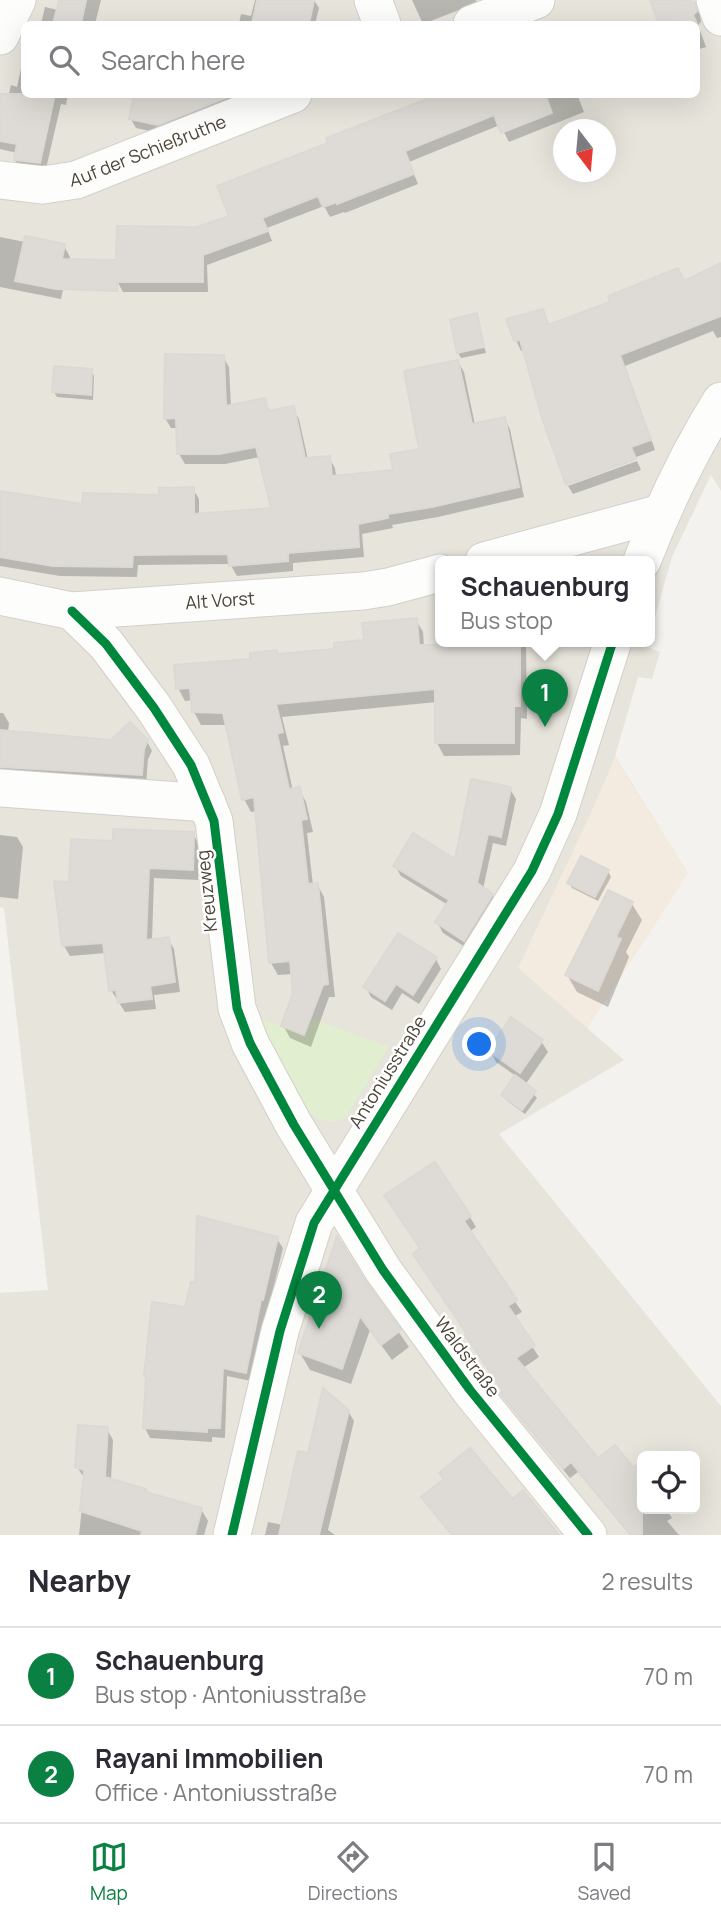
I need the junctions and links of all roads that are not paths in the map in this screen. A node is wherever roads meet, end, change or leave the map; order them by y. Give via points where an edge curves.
1 (17, 0) edge
2 (373, 0) edge
3 (536, 0) edge
4 (715, 0) edge
5 (721, 17) edge
6 (381, 21) edge
7 (480, 21) edge
8 (0, 36) edge
9 (283, 98) edge
10 (0, 180) edge
11 (721, 401) edge
12 (661, 513) junction
13 (502, 556) edge
14 (644, 556) edge
15 (435, 574) edge
16 (0, 596) edge
17 (72, 611) junction
18 (612, 647) edge
19 (0, 788) edge
20 (207, 803) junction
21 (333, 1188) junction
22 (232, 1535) edge
23 (588, 1535) edge

1 - 8 street
2 - 6 street
3 - 7 street
4 - 5 street
9 - 10 street, Auf der Schießruthe via 76,180 43,185
11 - 12 street
12 - 13 street
12 - 14 street
15 - 17 street, Alt Vorst via 363,591
16 - 17 street, Alt Vorst
17 - 20 street, Kreuzweg via 106,644 154,708 191,765
18 - 21 street, Antoniusstraße via 558,814 532,872
19 - 20 street
20 - 21 street, Kreuzweg via 215,830 242,1026
21 - 22 street, Antoniusstraße via 314,1223 279,1331
21 - 23 street, Waldstraße via 383,1270 470,1390

